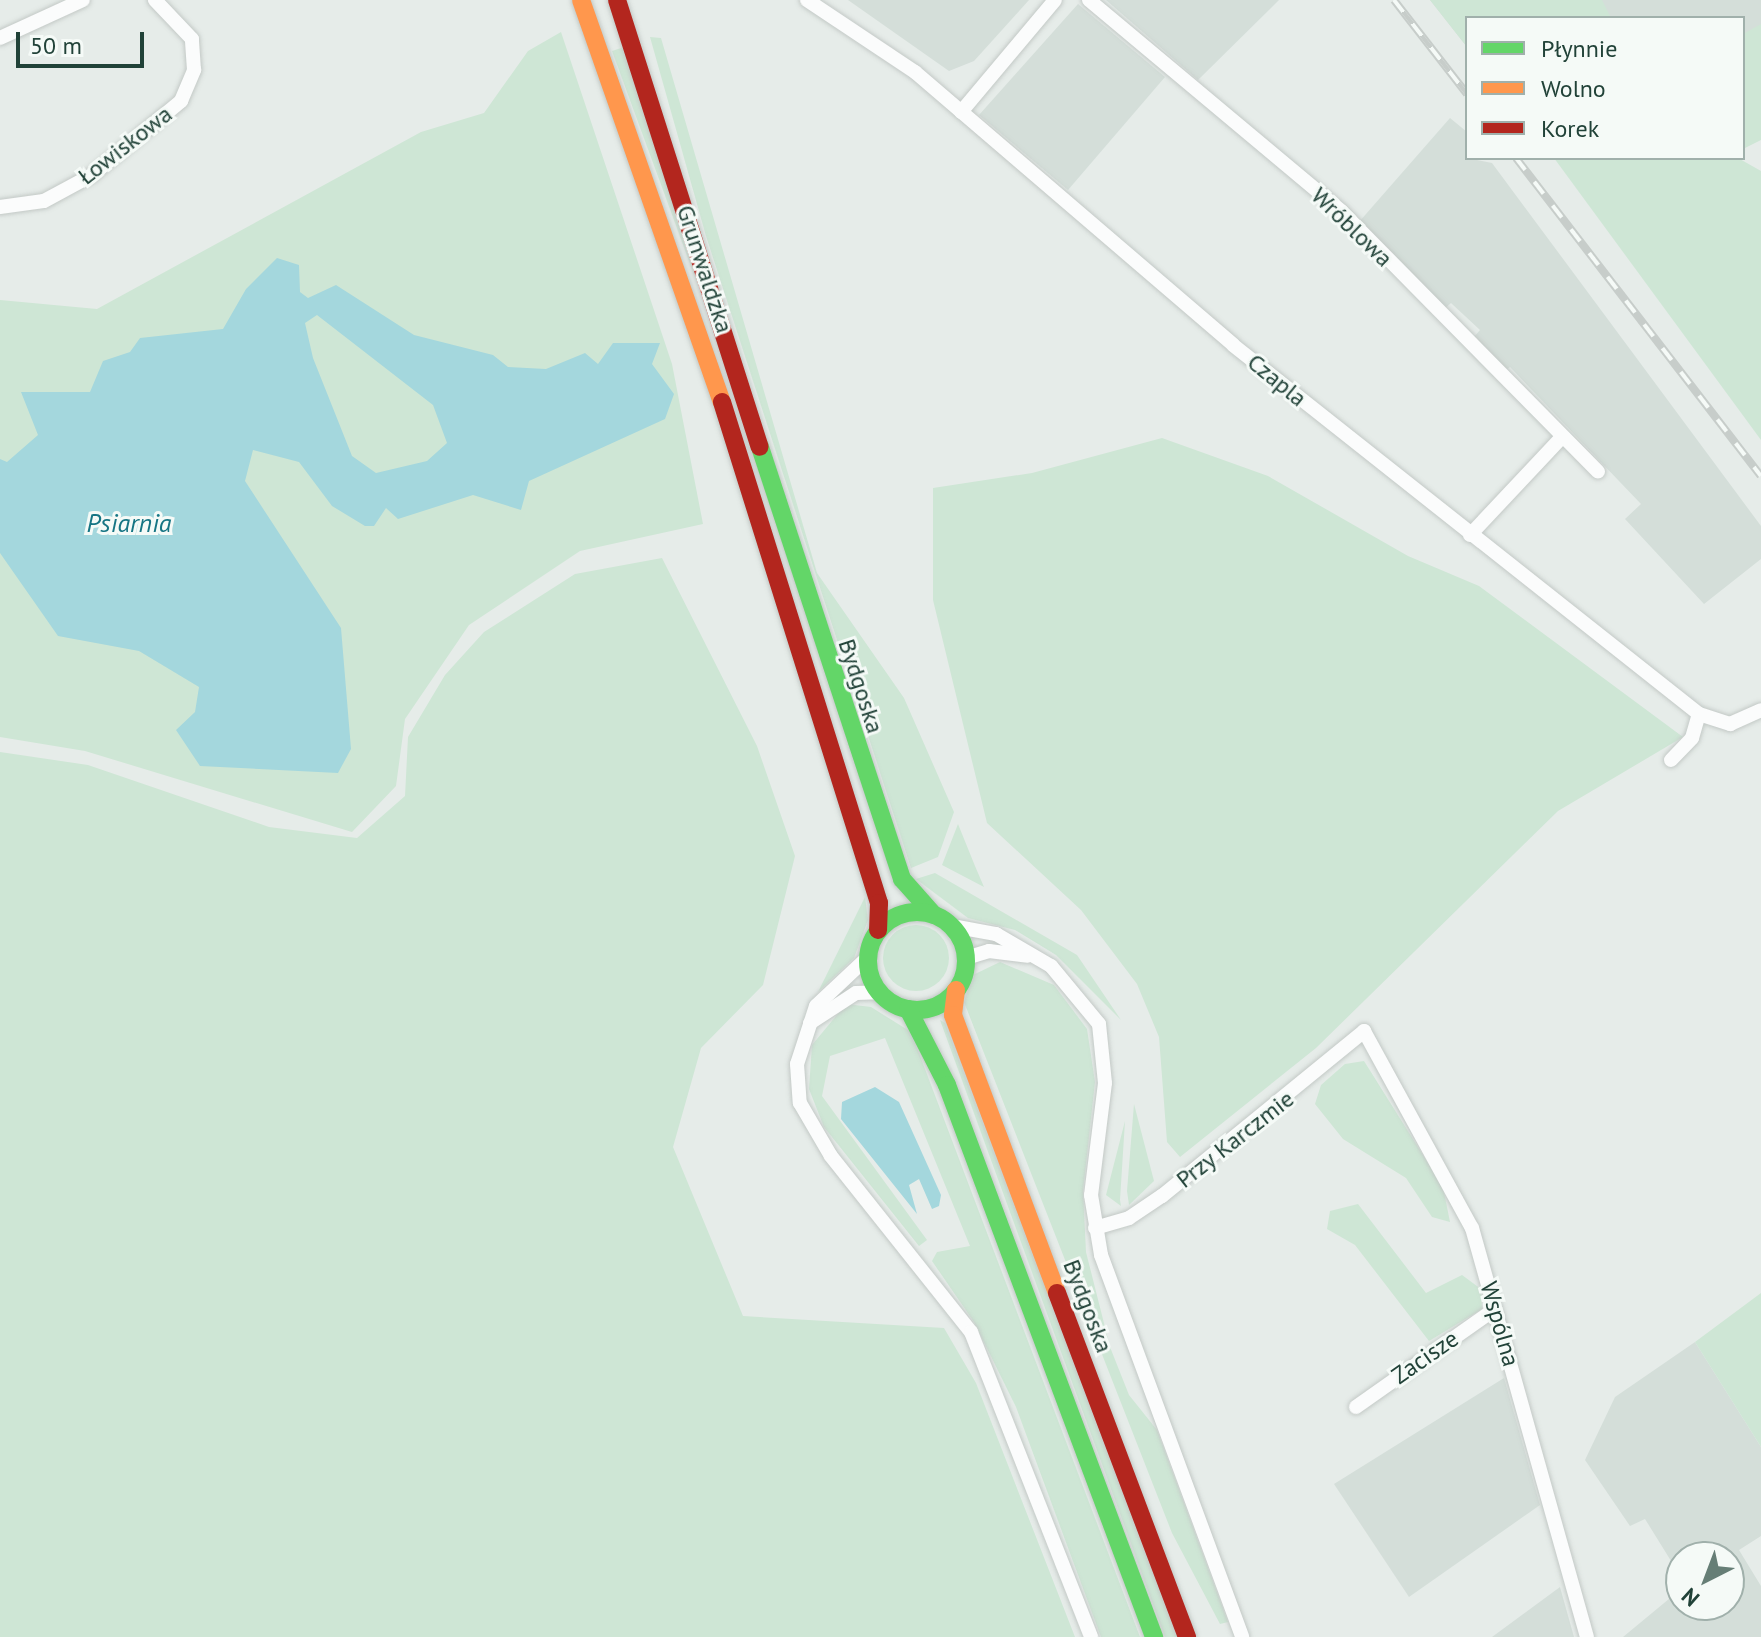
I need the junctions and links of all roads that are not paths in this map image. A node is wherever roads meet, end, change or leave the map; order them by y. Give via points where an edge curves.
1 (83, 0) edge
2 (155, 0) edge
3 (581, 0) edge
4 (617, 0) edge
5 (807, 0) edge
6 (1055, 0) edge
7 (1089, 0) edge
8 (0, 38) edge
9 (961, 112) junction
10 (0, 207) edge
11 (1562, 437) junction
12 (1598, 472) dead end
13 (1470, 535) junction
14 (795, 552) joint
15 (770, 558) joint
16 (1761, 710) edge
17 (1699, 714) junction
18 (1671, 760) dead end
19 (934, 915) junction
20 (952, 926) junction
21 (878, 930) junction
22 (868, 957) junction
23 (1033, 957) junction
24 (966, 958) junction
25 (956, 990) junction
26 (879, 992) junction
27 (908, 1009) junction
28 (810, 1023) junction
29 (1364, 1031) joint
30 (1095, 1228) junction
31 (1495, 1309) junction
32 (1356, 1407) dead end
33 (1091, 1637) edge
34 (1154, 1637) edge
35 (1187, 1637) edge
36 (1242, 1637) edge
37 (1587, 1637) edge

1 - 8 street
2 - 10 street, Łowiskowa via 192,39 194,70 181,101 92,175 44,201
3 - 15 main road, Grunwaldzka via 662,216
4 - 14 main road, Grunwaldzka
5 - 9 street, Czapla
6 - 9 street
7 - 11 street, Wróblowa via 1341,211
9 - 13 street, Czapla
11 - 12 street, Wróblowa
11 - 13 street
13 - 17 street, Czapla
14 - 19 main road, Bydgoska via 902,879
15 - 21 main road, Bydgoska via 879,903
16 - 17 street, Czapla via 1730,724
17 - 18 street via 1692,738
19 - 20 main road
19 - 21 main road via 904,913
20 - 23 street via 996,934
20 - 24 main road
21 - 22 main road
22 - 26 main road
22 - 28 street via 829,987
23 - 24 street via 989,951
23 - 30 street via 1066,978 1099,1024 1105,1083 1091,1195
24 - 25 main road
25 - 27 main road via 935,1006
25 - 35 main road, Bydgoska via 953,1015
26 - 27 main road
26 - 28 street via 856,993
27 - 34 main road via 947,1085
28 - 33 street via 797,1064 805,1115 971,1332
29 - 30 street, Przy Karczmie via 1162,1196 1129,1218
29 - 31 street, Wspólna via 1459,1192
30 - 36 street
31 - 32 street, Zacisze
31 - 37 street, Wspólna

